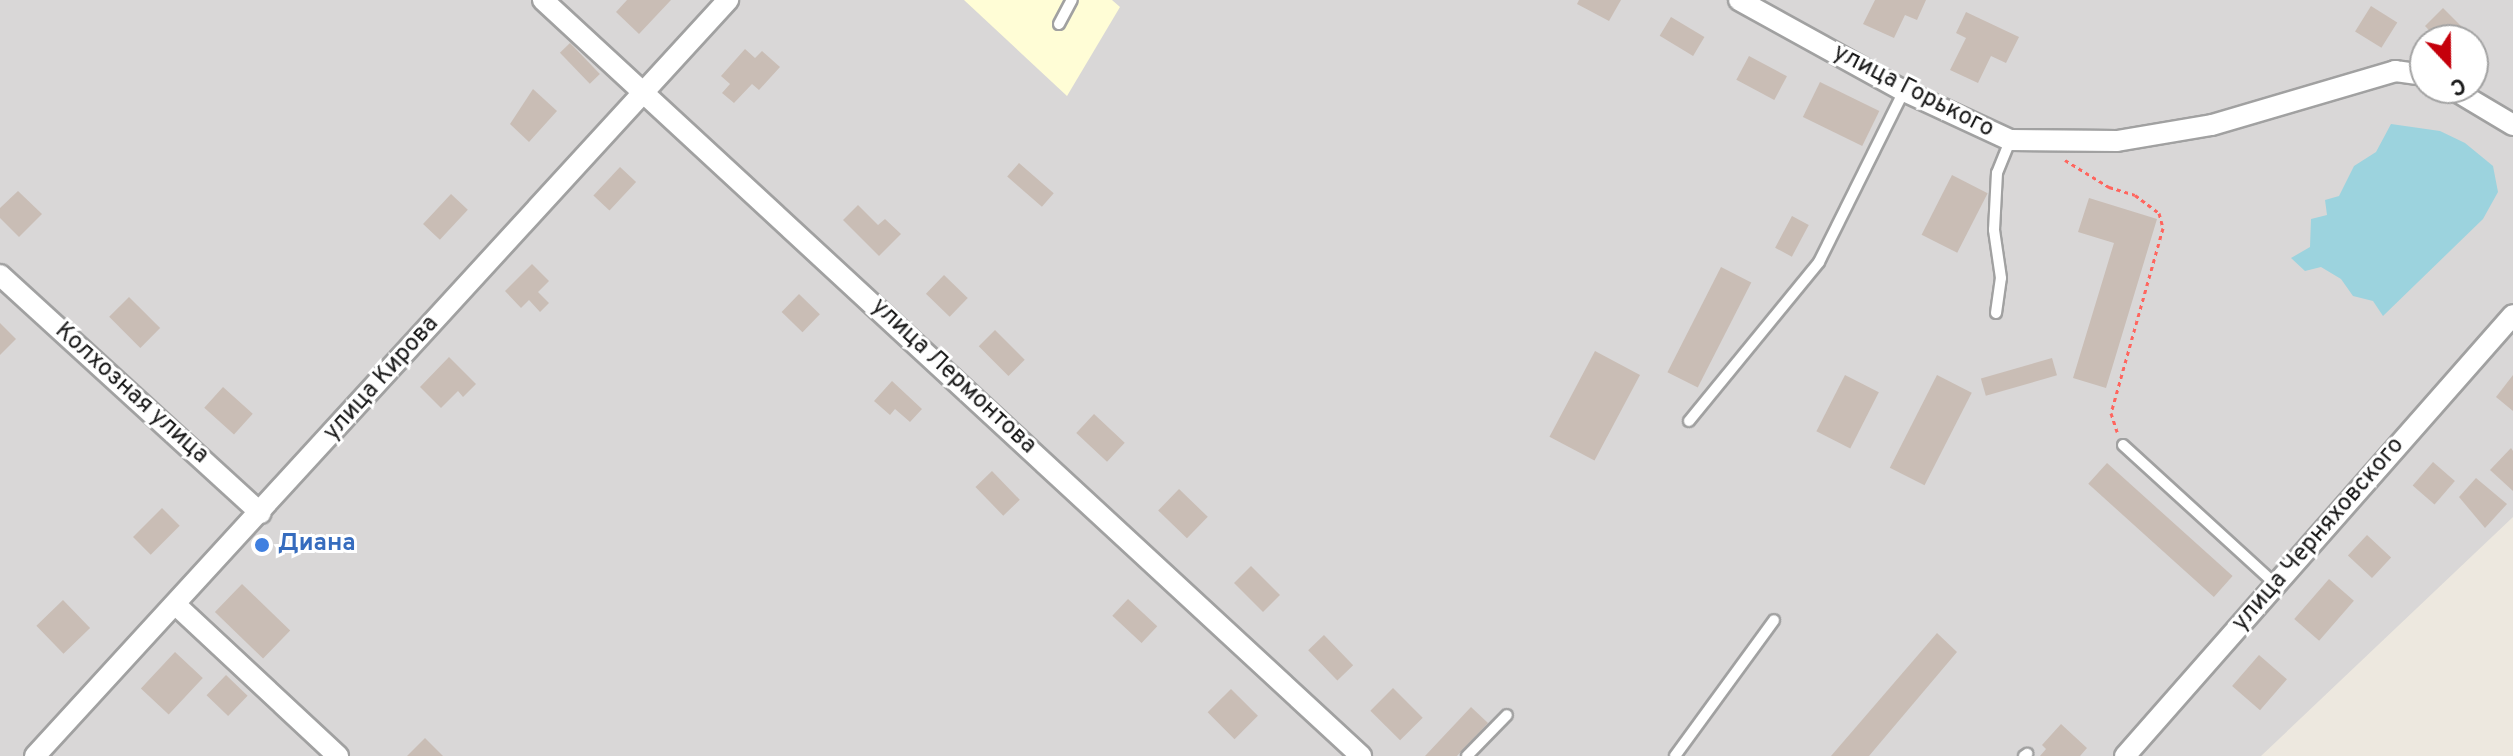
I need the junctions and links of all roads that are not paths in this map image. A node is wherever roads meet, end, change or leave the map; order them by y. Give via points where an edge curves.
1 (543, 0) edge
2 (728, 0) edge
3 (1072, 0) edge
4 (1739, 0) edge
5 (1059, 24) dead end
6 (2409, 73) edge
7 (1904, 91) junction
8 (645, 92) junction
9 (2478, 104) edge
10 (2513, 125) edge
11 (2010, 140) junction
12 (0, 275) edge
13 (1996, 313) dead end
14 (2513, 315) edge
15 (1689, 421) dead end
16 (2123, 445) road end
17 (261, 513) junction
18 (2275, 584) junction
19 (175, 604) junction
20 (1774, 620) dead end
21 (1507, 715) dead end
22 (35, 756) edge
23 (338, 756) edge
24 (1361, 756) edge
25 (1467, 756) edge
26 (1675, 756) edge
27 (2125, 756) edge

1 - 8 street, улица Лермонтова
2 - 8 street, улица Кирова
3 - 5 lane
4 - 7 street, улица Горького
6 - 11 street, улица Горького via 2395,71 2180,131 2117,141
7 - 11 street, улица Горького
7 - 15 lane via 1819,262
8 - 17 street, улица Кирова
8 - 24 street, улица Лермонтова
9 - 10 street
11 - 13 lane via 1997,173 1994,230 2001,278
12 - 17 street, Колхозная улица
14 - 18 street, улица Черняховского
16 - 18 lane
17 - 19 street, улица Кирова
18 - 27 street, улица Черняховского
19 - 22 street, улица Кирова
19 - 23 street
20 - 26 lane
21 - 25 lane

